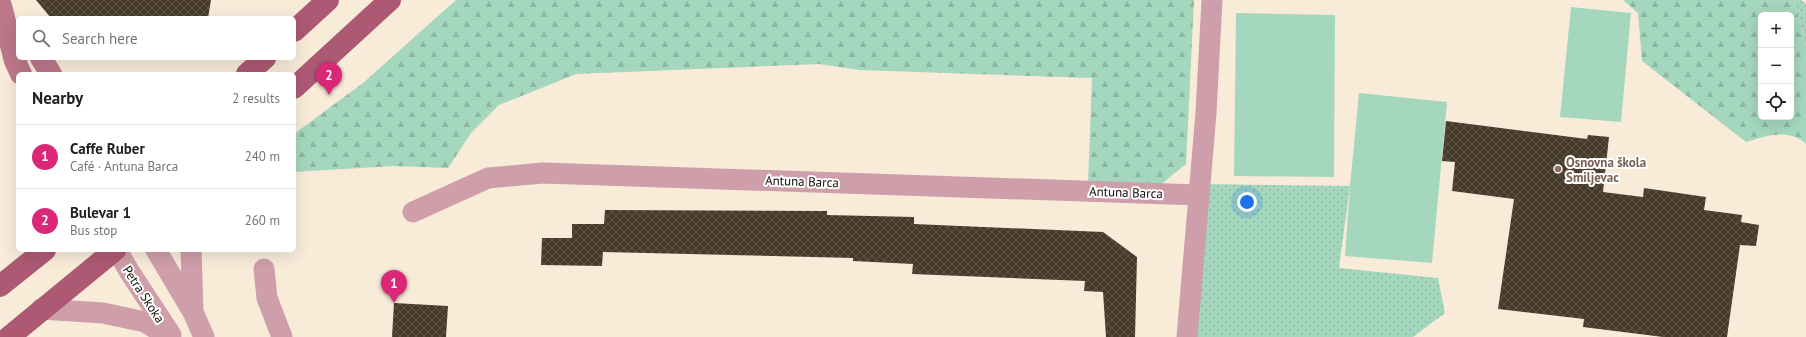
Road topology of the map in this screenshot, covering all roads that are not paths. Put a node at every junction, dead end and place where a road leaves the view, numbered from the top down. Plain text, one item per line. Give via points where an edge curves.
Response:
1 (328, 0) edge
2 (390, 0) edge
3 (1212, 0) edge
4 (0, 5) edge
5 (16, 25) edge
6 (296, 29) edge
7 (42, 60) edge
8 (263, 60) edge
9 (20, 72) edge
10 (50, 72) edge
11 (249, 72) edge
12 (296, 86) edge
13 (1199, 195) junction
14 (413, 212) dead end
15 (23, 252) edge
16 (43, 252) edge
17 (113, 252) edge
18 (117, 252) edge
19 (157, 252) edge
20 (191, 252) edge
21 (264, 269) dead end
22 (8, 280) edge
23 (41, 309) junction
24 (193, 312) junction
25 (9, 337) edge
26 (169, 337) edge
27 (173, 337) edge
28 (204, 337) edge
29 (282, 337) edge
30 (1187, 337) edge

1 - 6 main road
2 - 12 main road
3 - 13 street via 1207,106
4 - 5 main road
4 - 9 main road
7 - 10 main road
8 - 11 main road
13 - 14 street, Antuna Barca via 543,173 488,178
13 - 30 street
15 - 22 main road
16 - 22 main road
17 - 23 main road
18 - 27 street, Petra Skoka
19 - 24 street
20 - 24 street
21 - 29 street via 267,298
23 - 25 main road
23 - 26 street via 103,313 145,322
24 - 28 street

